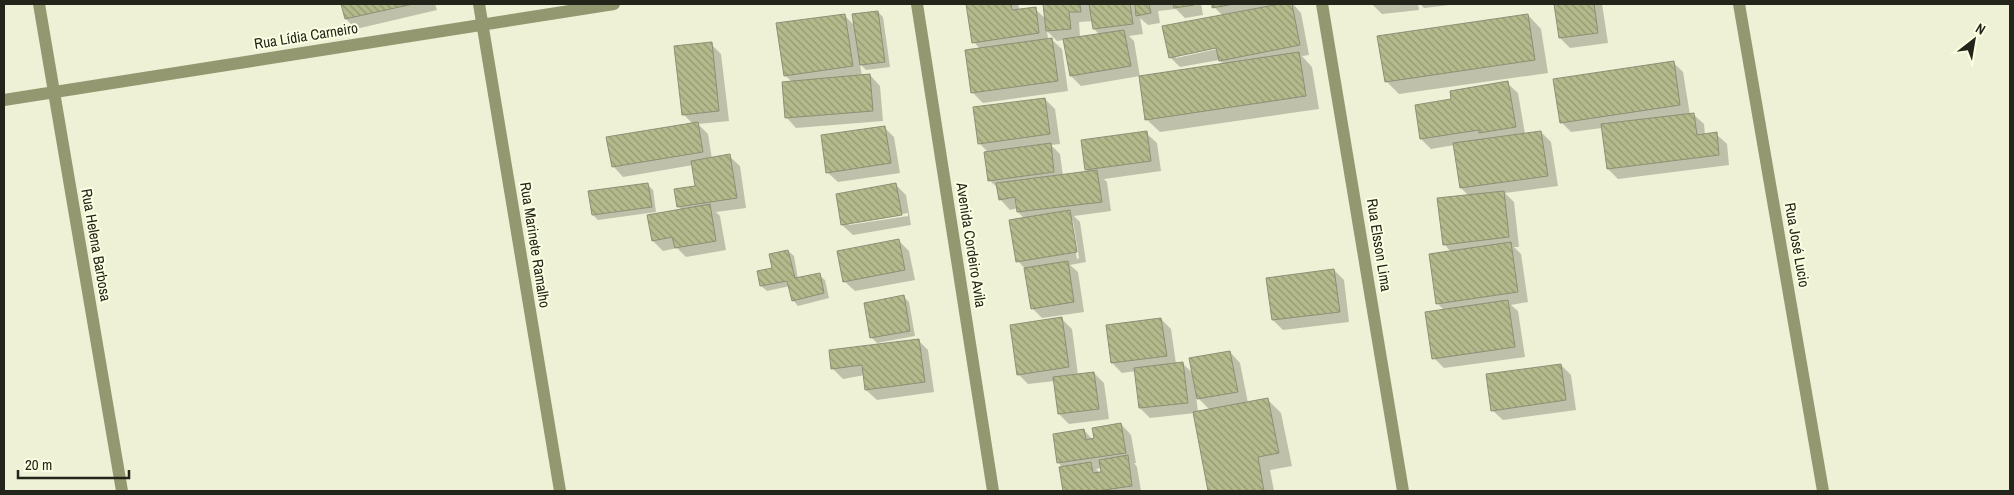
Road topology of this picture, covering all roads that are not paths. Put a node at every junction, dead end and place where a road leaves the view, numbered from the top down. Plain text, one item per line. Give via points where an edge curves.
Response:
1 (39, 4) edge
2 (479, 4) edge
3 (614, 4) edge
4 (917, 4) edge
5 (1322, 4) edge
6 (1739, 4) edge
7 (482, 25) junction
8 (53, 93) junction
9 (4, 100) edge
10 (122, 491) edge
11 (560, 491) edge
12 (993, 491) edge
13 (1403, 491) edge
14 (1823, 491) edge

1 - 8 street, Rua Helena Barbosa
2 - 7 street, Rua Marinete Ramalho
3 - 7 street, Rua Lídia Carneiro
4 - 12 street, Avenida Cordeiro Avila
5 - 13 street, Rua Elsson Lima
6 - 14 street, Rua José Lucio
7 - 8 street, Rua Lídia Carneiro
7 - 11 street, Rua Marinete Ramalho
8 - 9 street, Rua Lídia Carneiro
8 - 10 street, Rua Helena Barbosa

